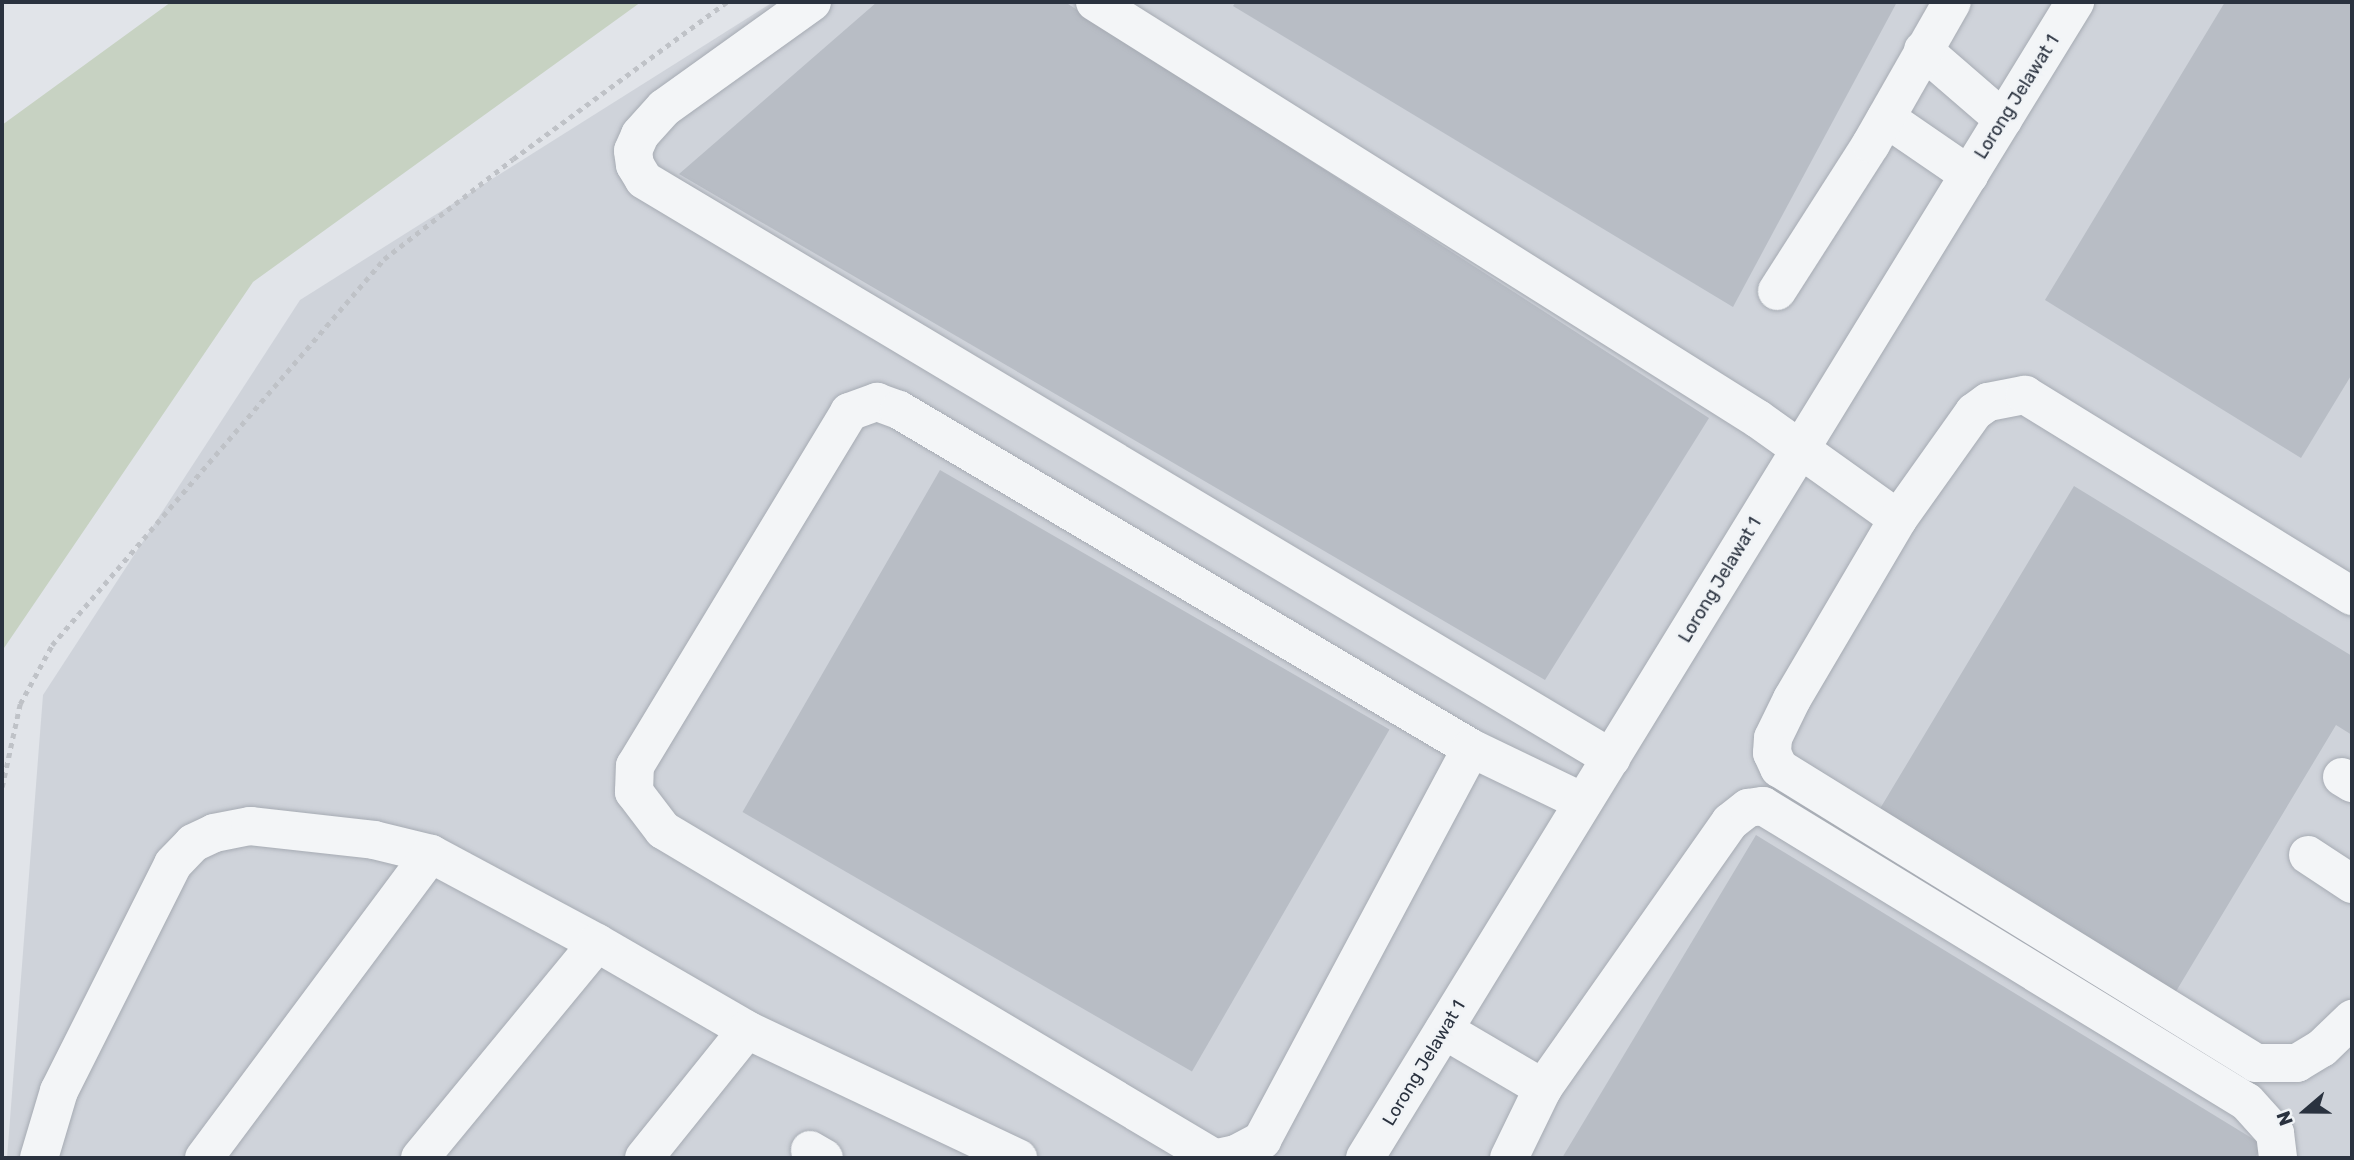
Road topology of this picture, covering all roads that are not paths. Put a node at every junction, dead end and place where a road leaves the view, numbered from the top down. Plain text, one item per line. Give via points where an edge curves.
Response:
1 (812, 2) edge
2 (1095, 2) edge
3 (1952, 2) edge
4 (2075, 2) edge
5 (1923, 50) junction
6 (1886, 118) junction
7 (2003, 119) junction
8 (1969, 175) junction
9 (1777, 291) dead end
10 (1800, 450) junction
11 (1898, 519) junction
12 (2352, 596) edge
13 (1471, 748) junction
14 (1611, 758) junction
15 (1583, 803) junction
16 (431, 854) junction
17 (2308, 855) dead end
18 (2352, 884) edge
19 (597, 943) junction
20 (2352, 1019) edge
21 (747, 1030) junction
22 (1444, 1030) junction
23 (1543, 1088) junction
24 (39, 1158) edge
25 (204, 1158) edge
26 (420, 1158) edge
27 (644, 1158) edge
28 (1018, 1158) edge
29 (1216, 1158) edge
30 (1366, 1158) edge
31 (1508, 1158) edge
32 (2278, 1158) edge

1 - 14 street via 664,108 640,135 633,151 644,180
2 - 10 street via 1546,283
3 - 5 street
4 - 7 street, Lorong Jelawat 1
5 - 6 street
5 - 7 street
6 - 8 street
6 - 9 street
7 - 8 street, Lorong Jelawat 1
8 - 10 street, Lorong Jelawat 1
10 - 11 street
10 - 14 street, Lorong Jelawat 1
11 - 12 street via 1974,412 1988,402 2025,395
11 - 20 street via 1773,738 1772,753 1779,768 2256,1063 2297,1062 2322,1048
13 - 15 street
13 - 29 street via 1262,1140 1236,1154
13 - 29 street via 899,410 877,402 849,412 635,766 634,792 663,830
14 - 15 street, Lorong Jelawat 1
15 - 22 street, Lorong Jelawat 1
16 - 19 street
16 - 24 street via 374,839 250,827 214,833 193,843 173,864 59,1091
16 - 25 street
17 - 18 street
19 - 21 street
19 - 26 street
21 - 27 street
21 - 28 street
22 - 23 street
22 - 30 street, Lorong Jelawat 1
23 - 31 street
23 - 32 street via 1730,822 1748,808 1763,806 2247,1102 2274,1133

